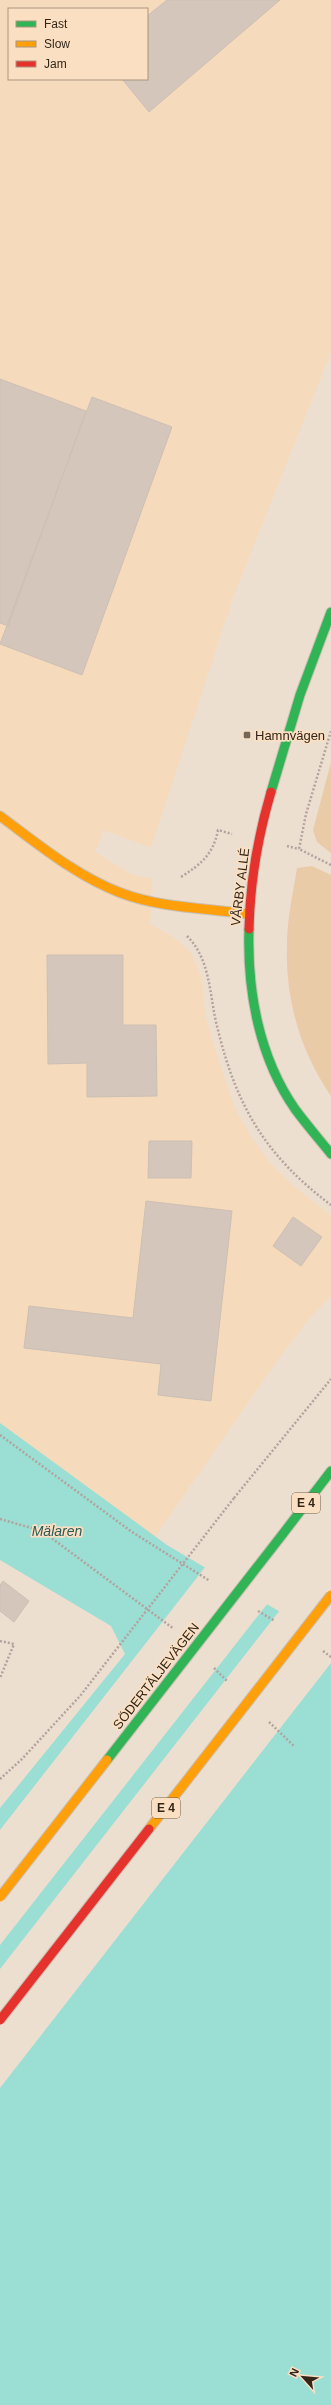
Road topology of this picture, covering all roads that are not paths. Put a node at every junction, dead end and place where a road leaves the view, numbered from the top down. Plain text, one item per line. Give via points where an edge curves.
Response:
1 (331, 612) edge
2 (0, 816) edge
3 (248, 914) junction
4 (331, 1154) edge
5 (331, 1471) edge
6 (331, 1595) edge
7 (0, 1897) edge
8 (0, 2020) edge

1 - 3 main road, VÅRBY ALLÉ via 270,793 251,878
2 - 3 main road via 78,872 122,893 165,903
3 - 4 main road, VÅRBY ALLÉ via 246,948 252,1003 265,1053 287,1099
5 - 7 main road, SÖDERTÄLJEVÄGEN / E 4, bridge
6 - 8 main road, E 4, bridge

